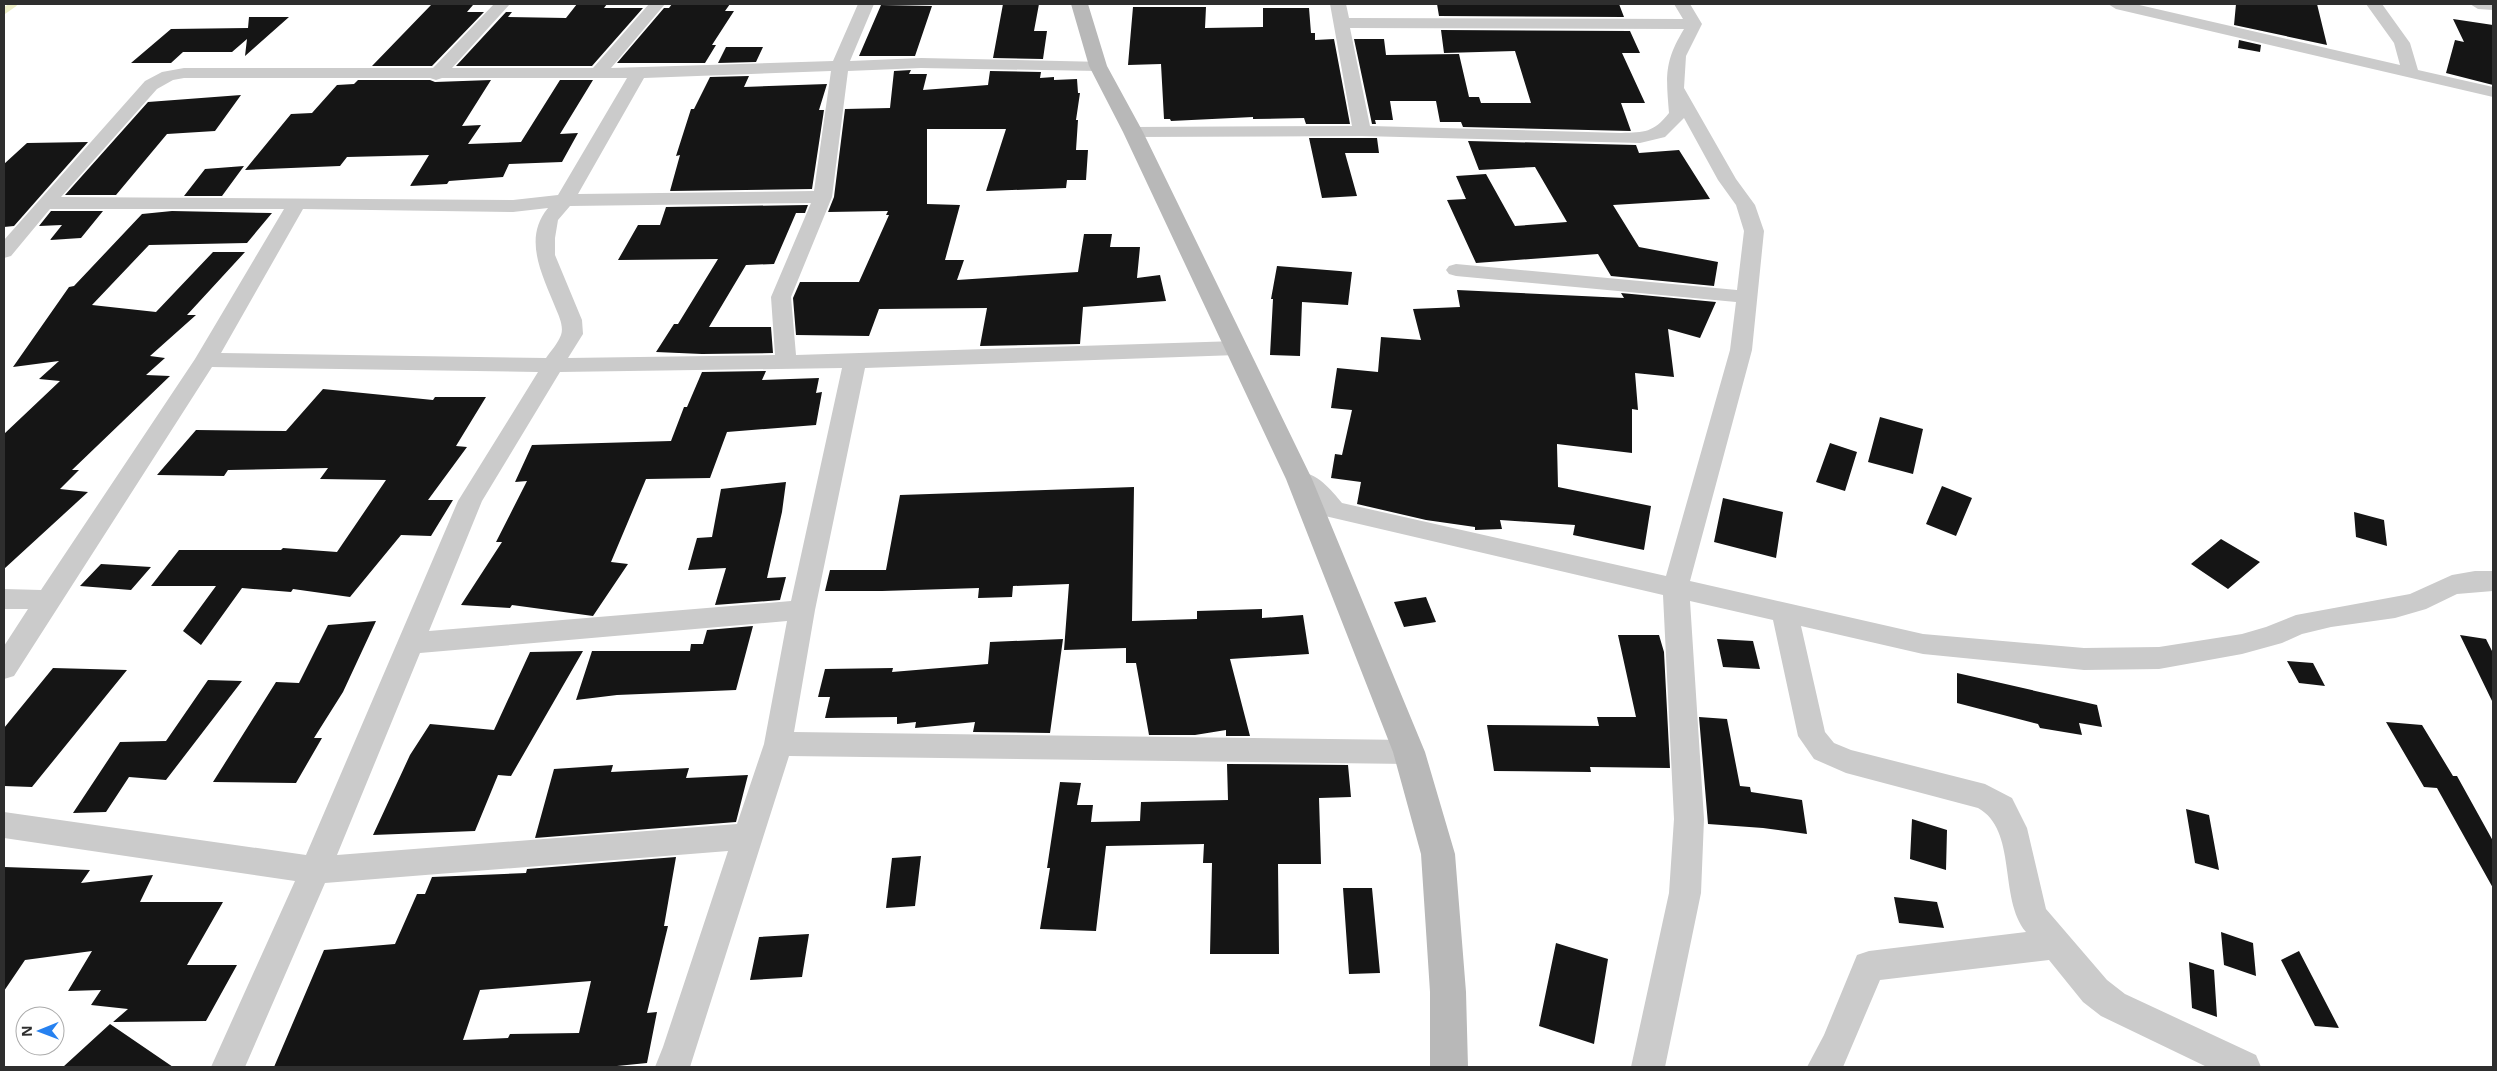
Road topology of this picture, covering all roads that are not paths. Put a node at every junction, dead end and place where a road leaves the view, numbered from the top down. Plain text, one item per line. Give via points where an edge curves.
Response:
1 (502, 4) edge
2 (657, 4) edge
3 (866, 4) edge
4 (1079, 4) edge
5 (1338, 4) edge
6 (1682, 4) edge
7 (2117, 4) edge
8 (2374, 4) edge
9 (2478, 4) edge
10 (2493, 6) edge
11 (1340, 23) junction
12 (1694, 24) junction
13 (840, 66) junction
14 (1098, 66) junction
15 (638, 73) junction
16 (2411, 73) junction
17 (436, 74) junction
18 (598, 74) junction
19 (1676, 89) junction
20 (2493, 92) edge
21 (1362, 130) junction
22 (1133, 132) junction
23 (823, 197) junction
24 (565, 200) junction
25 (44, 203) junction
26 (296, 204) junction
27 (4, 252) edge
28 (1456, 270) dead end
29 (1748, 297) junction
30 (1237, 348) junction
31 (206, 360) junction
32 (786, 361) junction
33 (855, 361) junction
34 (554, 365) junction
35 (1299, 479) junction
36 (2493, 581) edge
37 (1676, 587) junction
38 (4, 599) edge
39 (48, 600) junction
40 (802, 610) junction
41 (1784, 611) junction
42 (412, 643) junction
43 (4, 668) edge
44 (778, 744) junction
45 (1409, 752) junction
46 (4, 825) edge
47 (748, 836) junction
48 (315, 870) junction
49 (2056, 944) junction
50 (228, 1067) edge
51 (672, 1067) edge
52 (1449, 1067) edge
53 (1648, 1067) edge
54 (1824, 1067) edge
55 (2244, 1067) edge

1 - 17 street
2 - 18 street
3 - 13 street
4 - 14 main road
5 - 11 street
6 - 12 street
7 - 16 street
8 - 16 street via 2402,43
9 - 10 street
11 - 12 street
11 - 21 street
12 - 19 street via 1680,49
13 - 14 street via 944,63
13 - 15 street
13 - 23 street
14 - 22 main road
15 - 18 street
15 - 24 street
16 - 20 street
17 - 18 street
17 - 25 street via 184,72 168,76 150,85
19 - 21 street via 1678,114 1654,137
19 - 29 street via 1727,180 1746,205 1754,231
21 - 22 street
22 - 30 main road
23 - 24 street
23 - 32 street via 781,297
24 - 26 street via 513,206
24 - 34 street via 548,219 545,238 545,255 572,320 572,334
25 - 26 street
25 - 27 street
26 - 31 street
28 - 29 street
29 - 37 street via 1741,350
30 - 33 street
30 - 35 main road
31 - 34 street
31 - 39 street
32 - 33 street
32 - 34 street
33 - 40 street
34 - 42 street via 470,501
35 - 37 street via 1320,493 1334,510
35 - 45 main road
36 - 41 street via 2452,585 2417,602 2395,608 2331,617 2296,625 2273,636 2242,644 2160,658 2084,659 1923,644 1868,634
37 - 41 street
37 - 53 street via 1689,819 1685,893
38 - 39 street
39 - 43 street
40 - 42 street
40 - 44 street
41 - 49 street via 1812,736 1824,751 1846,761 1984,797 2002,807 2012,824 2026,903 2032,917
42 - 48 street
44 - 45 street
44 - 47 street
45 - 52 main road via 1438,854 1448,992
46 - 48 street
47 - 48 street
47 - 51 street
48 - 50 street
49 - 54 street via 1869,966 1836,1047
49 - 55 street via 2095,991 2113,1005

